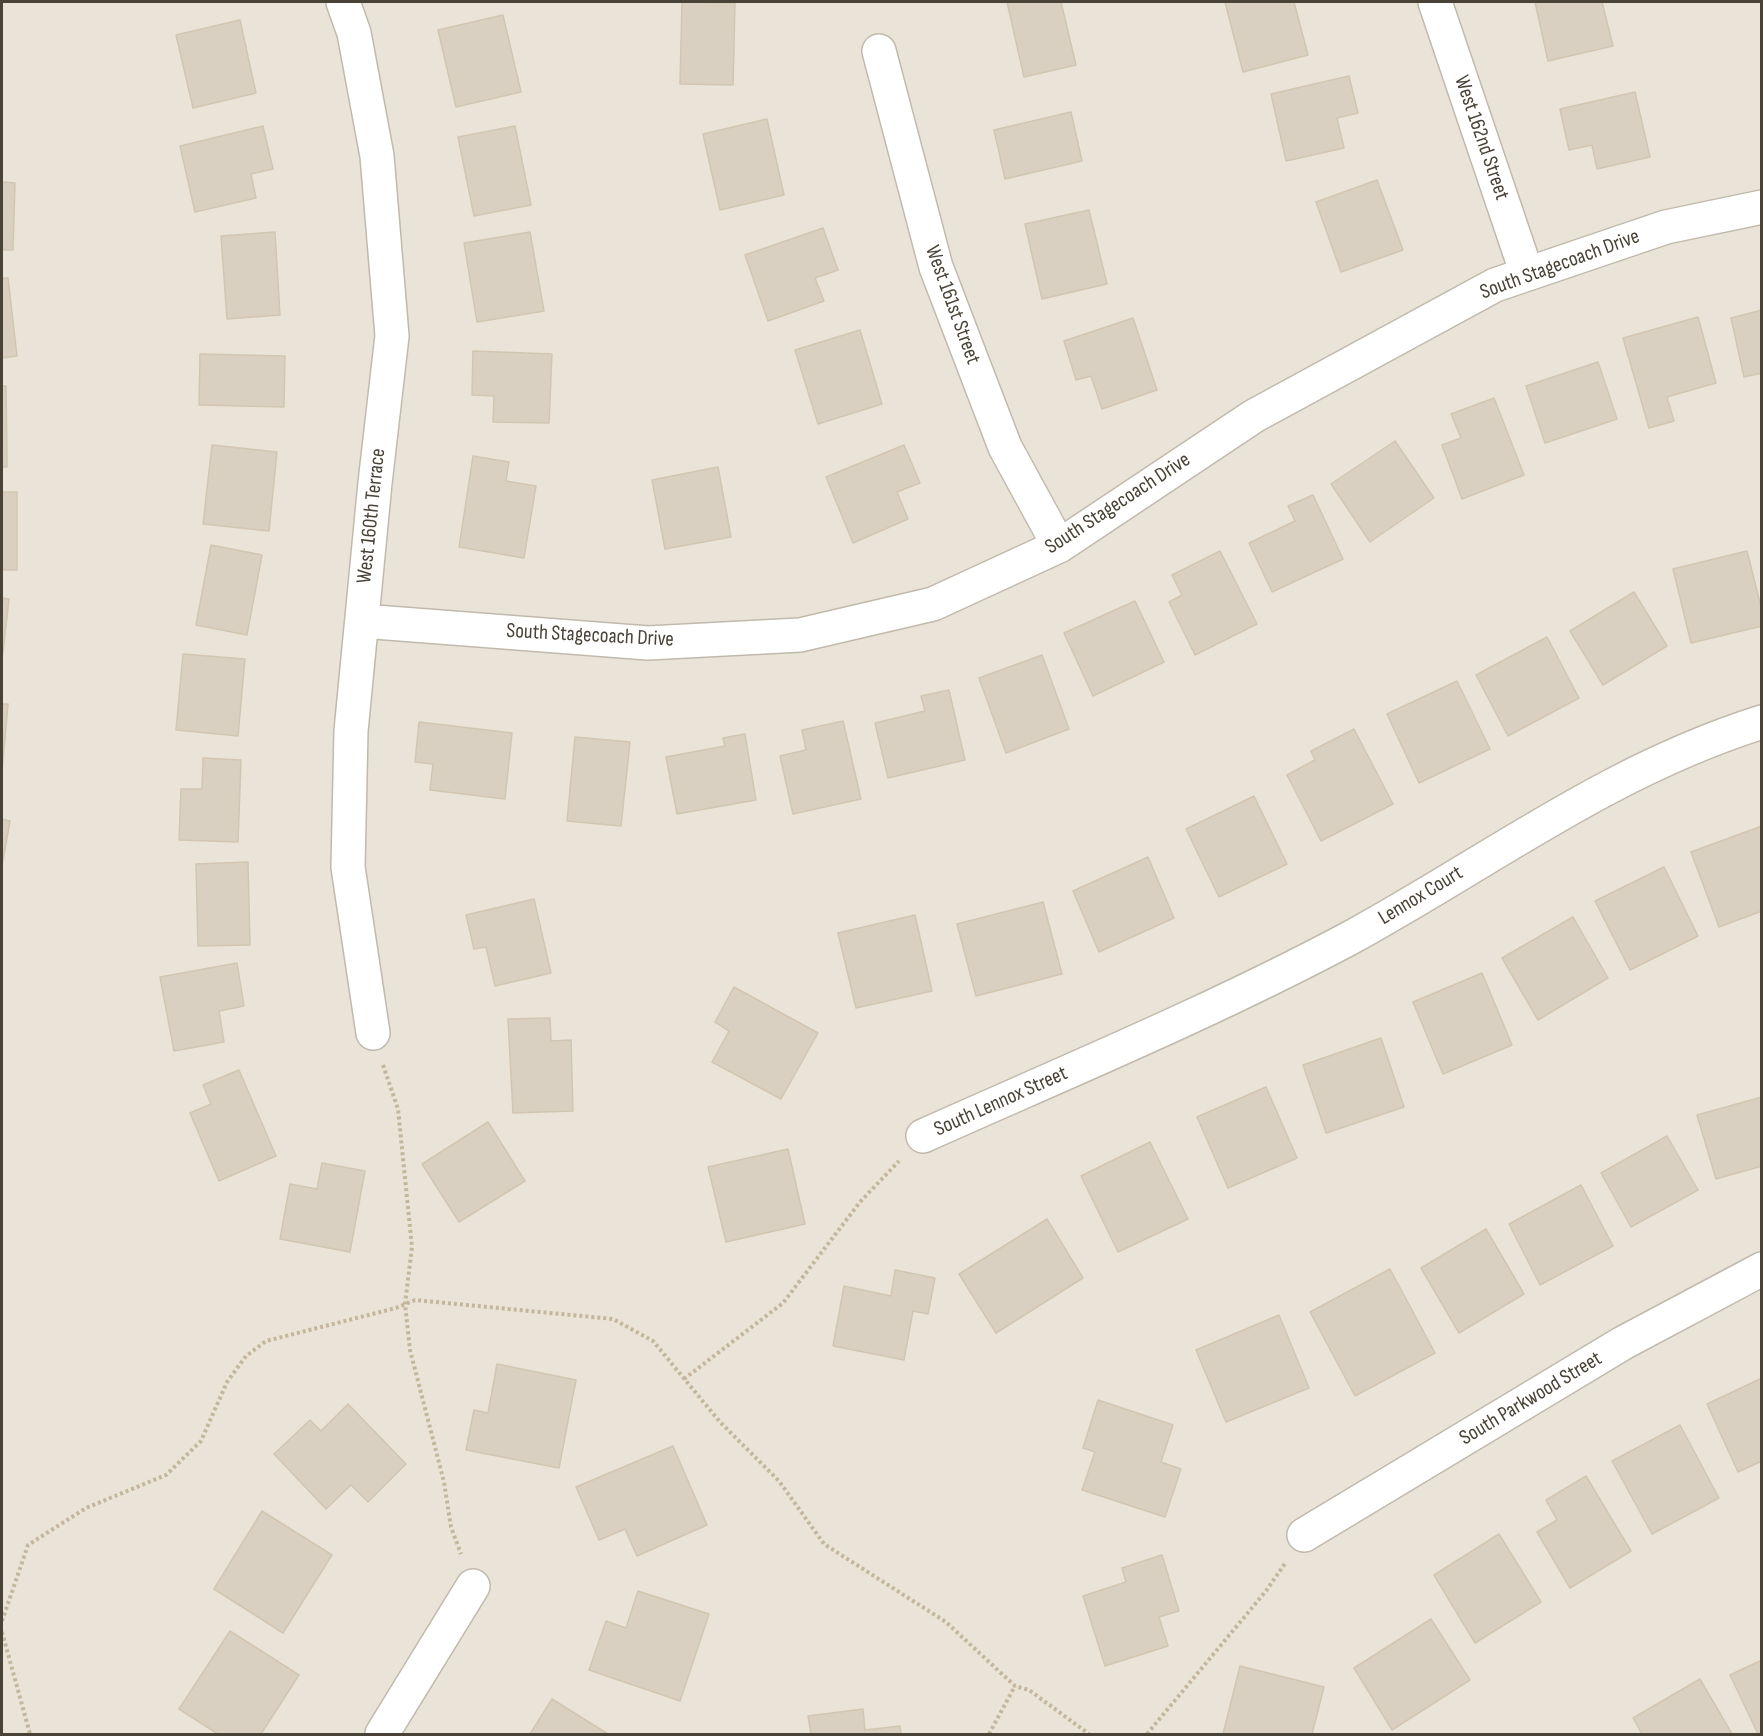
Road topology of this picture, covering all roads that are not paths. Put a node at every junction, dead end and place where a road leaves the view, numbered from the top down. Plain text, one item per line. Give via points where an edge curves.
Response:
1 (343, 2) edge
2 (1435, 2) edge
3 (879, 51) dead end
4 (1761, 207) edge
5 (1527, 274) junction
6 (1059, 546) junction
7 (362, 621) junction
8 (1761, 722) edge
9 (373, 1033) road end
10 (1078, 1067) joint
11 (923, 1136) road end
12 (1761, 1269) edge
13 (1304, 1535) road end
14 (473, 1586) road end
15 (382, 1734) edge

1 - 7 street, West 160th Terrace via 354,33 377,156 392,336
2 - 5 street, West 162nd Street
3 - 6 street, West 161st Street via 936,267 1005,447
4 - 5 street, South Stagecoach Drive via 1666,227
5 - 6 street, South Stagecoach Drive via 1494,285 1254,416
6 - 7 street, South Stagecoach Drive via 933,604 800,635 648,643
7 - 9 street, West 160th Terrace via 351,731 348,867
8 - 10 street, Lennox Court via 1715,737 1631,774 1352,936 1239,995
10 - 11 street, South Lennox Street
12 - 13 street, South Parkwood Street via 1623,1343
14 - 15 street

